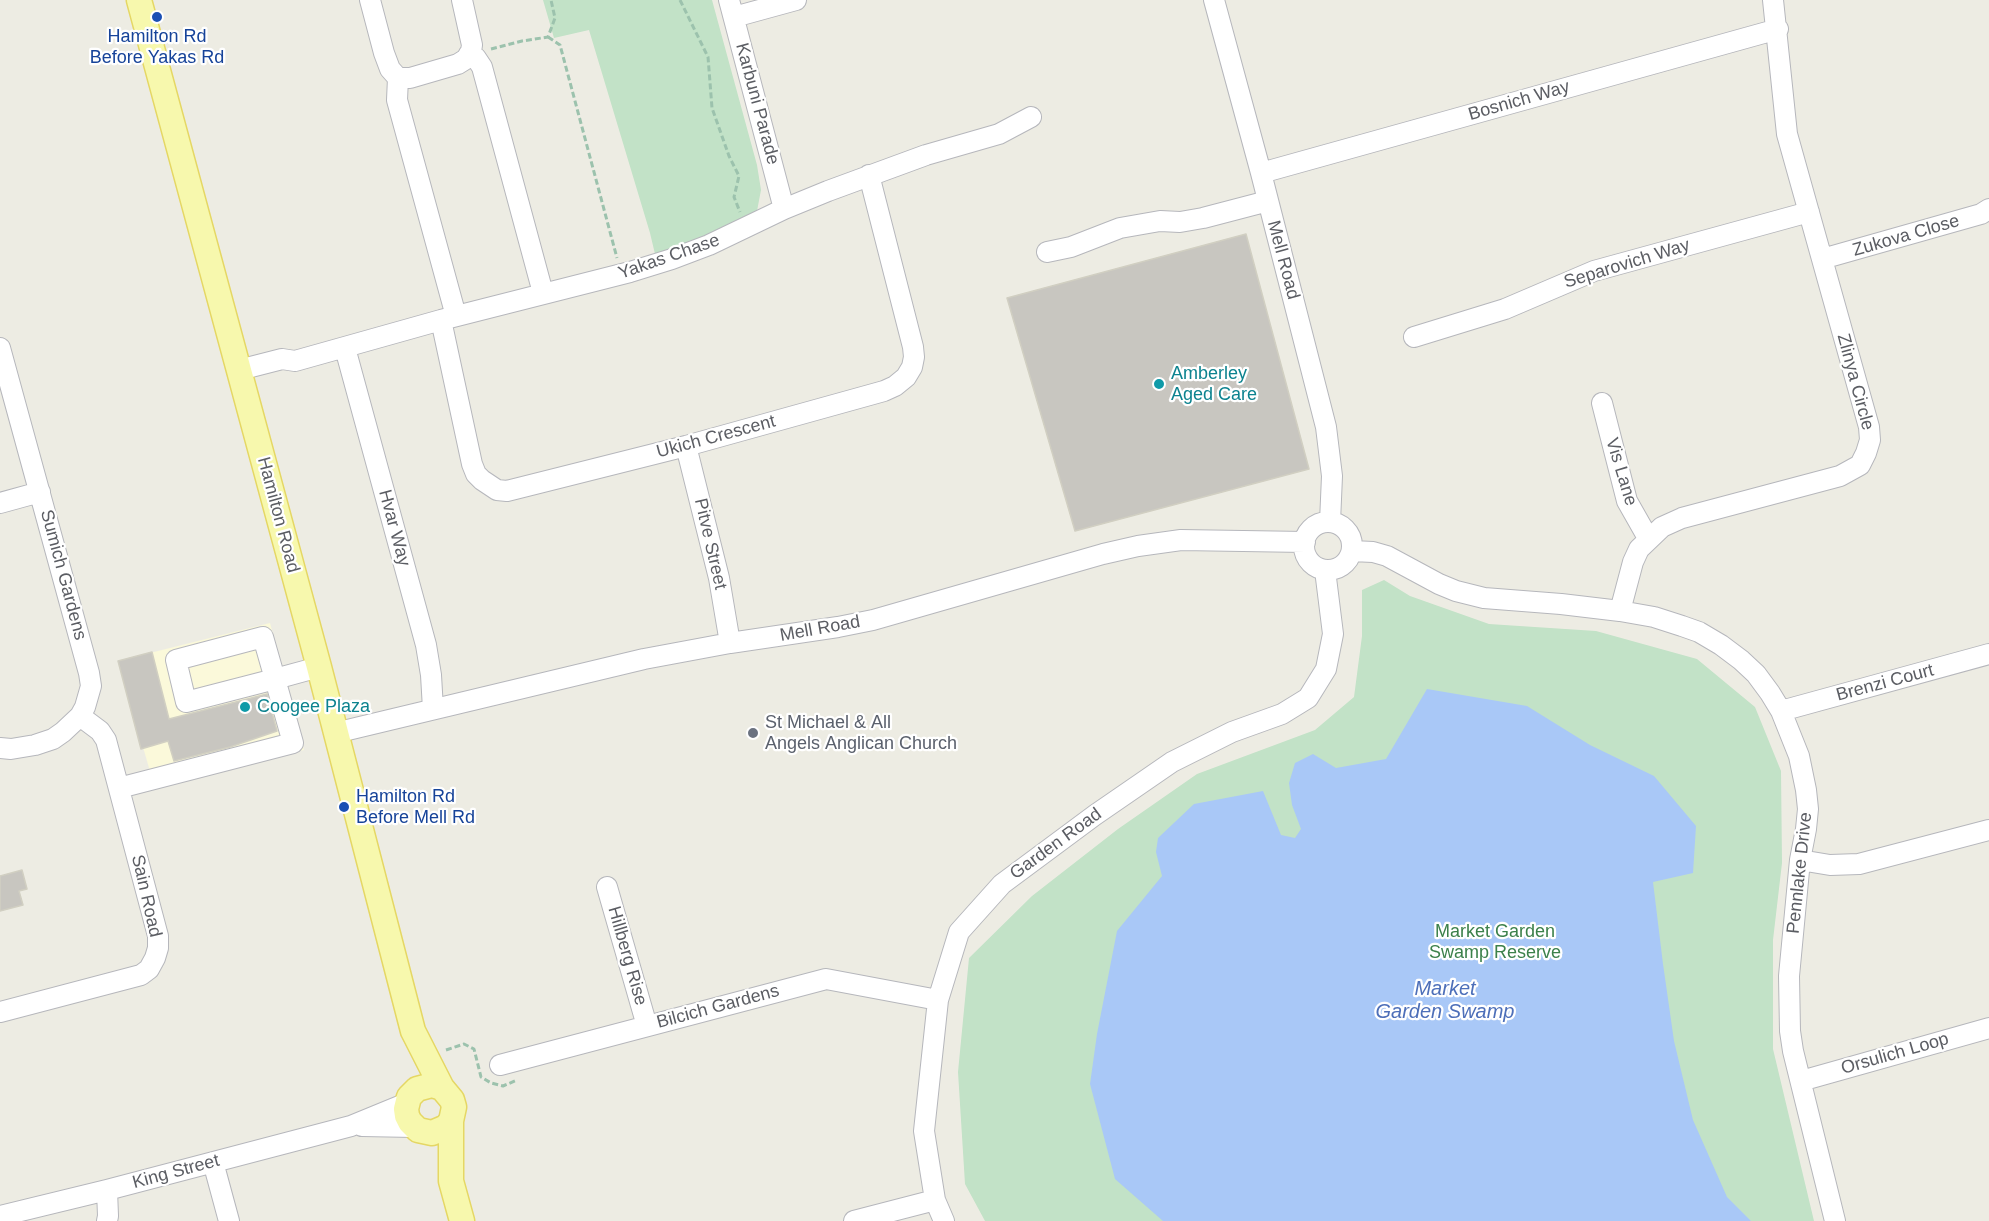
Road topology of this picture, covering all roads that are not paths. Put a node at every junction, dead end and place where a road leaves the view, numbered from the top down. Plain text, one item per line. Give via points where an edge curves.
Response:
1 (139, 0) edge
2 (370, 0) edge
3 (462, 0) edge
4 (796, 0) edge
5 (1214, 0) edge
6 (1773, 0) edge
7 (731, 8) edge
8 (1778, 29) junction
9 (470, 53) junction
10 (398, 78) junction
11 (1030, 117) dead end
12 (1261, 173) junction
13 (870, 175) junction
14 (1268, 201) junction
15 (784, 209) junction
16 (1989, 209) edge
17 (1809, 212) junction
18 (1047, 252) dead end
19 (1822, 259) junction
20 (543, 293) junction
21 (448, 318) junction
22 (1414, 337) dead end
23 (0, 348) edge
24 (345, 348) junction
25 (241, 377) junction
26 (1602, 403) dead end
27 (686, 446) junction
28 (40, 492) junction
29 (0, 503) edge
30 (1330, 522) junction
31 (1648, 538) junction
32 (1305, 542) junction
33 (1352, 551) junction
34 (1325, 570) junction
35 (1620, 611) junction
36 (730, 643) junction
37 (1989, 654) edge
38 (319, 667) junction
39 (275, 679) junction
40 (433, 709) junction
41 (1781, 711) junction
42 (80, 716) junction
43 (335, 733) junction
44 (0, 748) edge
45 (119, 789) junction
46 (1989, 830) edge
47 (1800, 860) junction
48 (607, 886) dead end
49 (938, 1000) junction
50 (0, 1012) edge
51 (647, 1026) junction
52 (1989, 1028) edge
53 (413, 1031) junction
54 (497, 1075) road end
55 (1801, 1081) junction
56 (442, 1088) junction
57 (410, 1098) junction
58 (451, 1121) junction
59 (351, 1126) junction
60 (416, 1128) junction
61 (213, 1162) junction
62 (451, 1181) junction
63 (107, 1190) junction
64 (935, 1200) junction
65 (0, 1216) edge
66 (106, 1221) edge
67 (229, 1221) edge
68 (462, 1221) edge
69 (854, 1221) edge
70 (944, 1221) edge
71 (1835, 1221) edge

1 - 25 main road, Hamilton Road
2 - 10 street via 386,61
3 - 9 street via 471,37
4 - 7 street
5 - 12 street, Mell Road
6 - 8 street, Zlinya Circle
7 - 15 street, Karbuni Parade
8 - 12 street, Bosnich Way
8 - 17 street, Zlinya Circle via 1788,134
9 - 10 street via 458,64
9 - 20 street via 482,67
10 - 21 street via 397,100
11 - 13 street, Yakas Chase via 999,134
12 - 14 street, Mell Road
13 - 15 street, Yakas Chase
13 - 27 street, Ukich Crescent via 913,347 912,367 906,377 884,391
14 - 18 street via 1203,218 1120,228
14 - 30 street, Mell Road via 1326,427 1332,476
15 - 20 street, Yakas Chase via 672,259
16 - 19 street, Zukova Close
17 - 19 street, Zlinya Circle
17 - 22 street, Separovich Way via 1594,271 1504,309
19 - 31 street, Zlinya Circle via 1869,427 1870,440 1860,465 1840,476 1682,518
20 - 21 street, Yakas Chase
21 - 24 street, Yakas Chase
21 - 27 street, Ukich Crescent via 472,464 476,474 497,490
23 - 28 street, Sumich Gardens
24 - 25 street, Yakas Chase via 295,361 286,372
24 - 40 street, Hvar Way via 426,645
25 - 38 main road, Hamilton Road
26 - 31 street, Vis Lane via 1628,501
27 - 36 street, Pitve Street via 719,578
28 - 29 street
28 - 42 street, Sumich Gardens via 89,674 89,696
30 - 32 street via 1311,530
30 - 33 street via 1350,535
31 - 35 street, Zlinya Circle via 1633,562
32 - 34 street via 1311,564
32 - 36 street, Mell Road via 1181,540 1138,546 873,620
33 - 34 street via 1339,568
33 - 35 street, Pennlake Drive via 1388,556 1439,584 1484,598
34 - 49 street, Garden Road via 1333,634 1326,669 1308,698 1282,714 1232,732 1172,762 1002,884 959,932
35 - 41 street, Pennlake Drive via 1682,626 1721,645 1756,674
36 - 40 street, Mell Road via 644,658
37 - 41 street, Brenzi Court
38 - 39 street
38 - 43 main road, Hamilton Road
39 - 39 street via 263,637 176,660 186,702
39 - 45 street via 293,743
40 - 43 street, Mell Road
41 - 47 street, Pennlake Drive via 1799,756 1806,790 1808,810
42 - 44 street, Sumich Gardens via 53,739
42 - 45 street, Sain Road via 106,740
43 - 53 main road, Hamilton Road
45 - 50 street, Sain Road via 158,936 155,958 141,975
46 - 47 street via 1859,864 1844,866
47 - 55 street, Pennlake Drive via 1789,1010
48 - 51 street, Hillberg Rise
49 - 51 street, Bilcich Gardens via 826,979
49 - 64 street, Garden Road via 924,1131
51 - 54 street, Bilcich Gardens
52 - 55 street, Orsulich Loop
53 - 56 main road, Hamilton Road
53 - 57 main road, Hamilton Road
55 - 71 street, Pennlake Drive
56 - 57 main road via 427,1085
56 - 58 main road via 454,1107
57 - 59 street, King Street
57 - 60 main road via 407,1116
58 - 60 main road via 432,1133
58 - 62 main road
59 - 60 street, King Street
59 - 61 street, King Street
60 - 62 main road
61 - 63 street, King Street
61 - 67 street
62 - 68 main road
63 - 65 street, King Street
63 - 66 street
64 - 69 street
64 - 70 street, Garden Road

